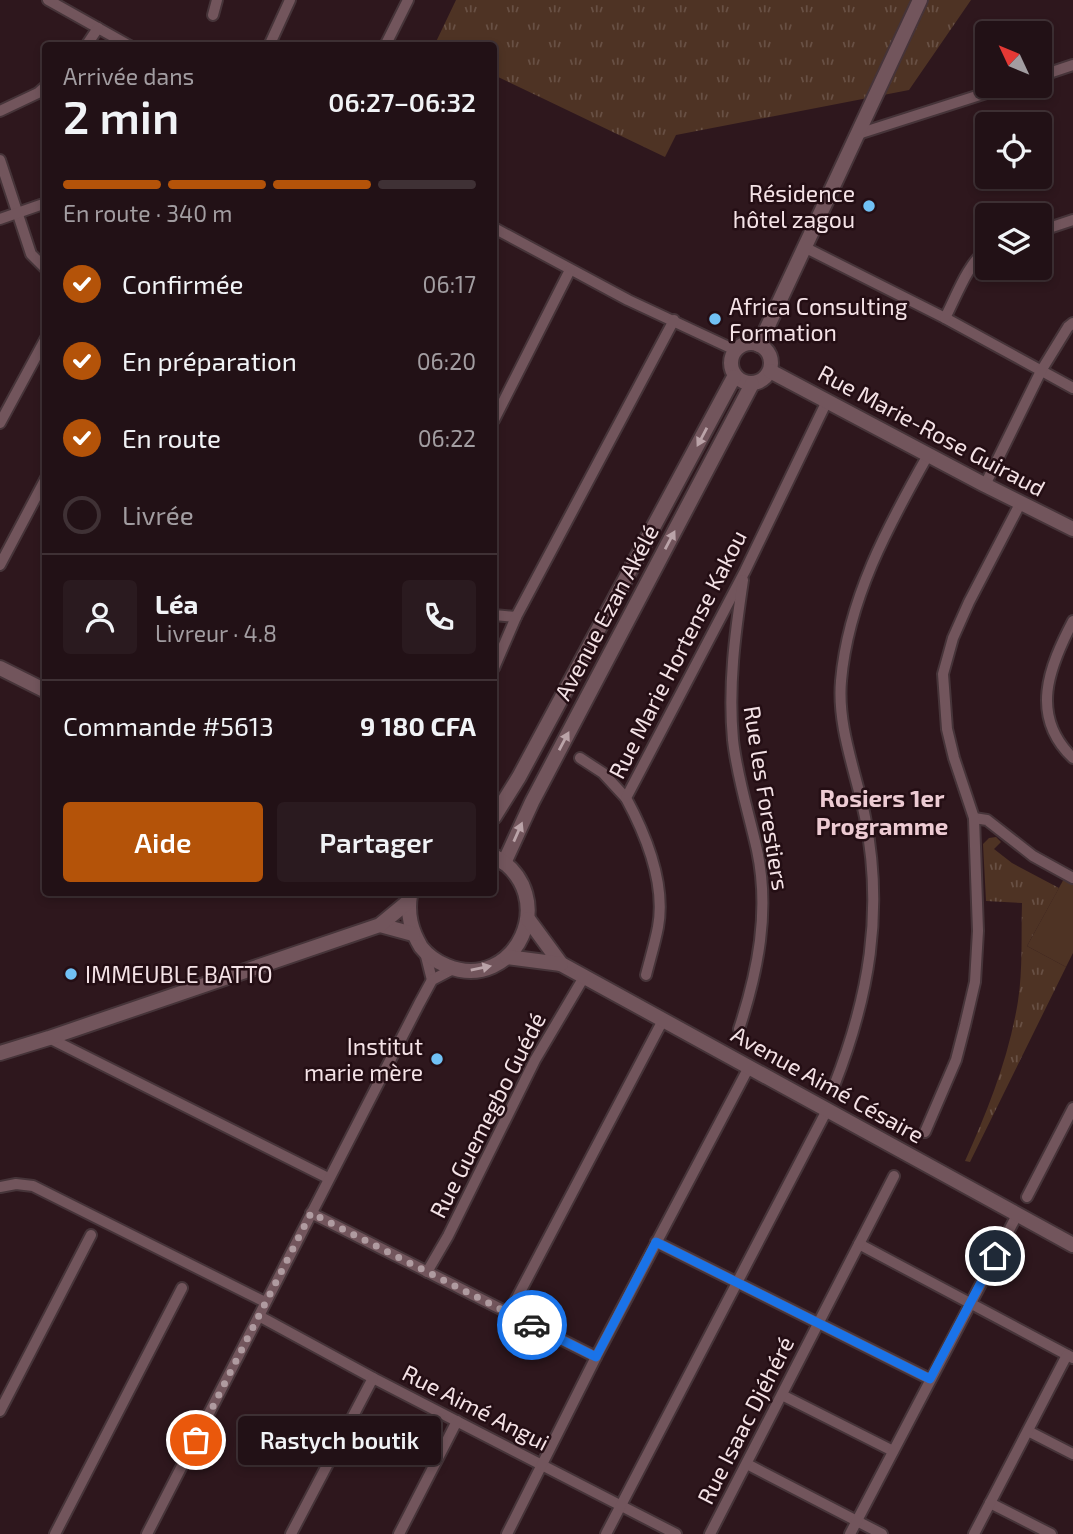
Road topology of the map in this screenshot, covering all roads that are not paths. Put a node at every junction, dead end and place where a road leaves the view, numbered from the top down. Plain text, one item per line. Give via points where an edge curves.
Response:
1 (48, 0) edge
2 (217, 0) edge
3 (290, 0) edge
4 (408, 0) edge
5 (920, 0) edge
6 (213, 15) dead end
7 (98, 28) junction
8 (89, 42) edge
9 (123, 42) edge
10 (271, 42) edge
11 (387, 42) edge
12 (1073, 65) edge
13 (1052, 72) edge
14 (42, 90) edge
15 (975, 97) edge
16 (0, 111) edge
17 (858, 134) junction
18 (0, 160) edge
19 (42, 205) edge
20 (17, 214) junction
21 (0, 219) edge
22 (1073, 220) edge
23 (1052, 227) edge
24 (497, 230) edge
25 (806, 248) junction
26 (975, 261) edge
27 (42, 265) edge
28 (570, 270) junction
29 (945, 318) junction
30 (674, 320) junction
31 (1073, 323) edge
32 (42, 345) edge
33 (759, 345) junction
34 (735, 350) junction
35 (770, 371) junction
36 (1041, 371) junction
37 (734, 377) junction
38 (752, 384) junction
39 (1073, 388) edge
40 (827, 401) junction
41 (497, 414) edge
42 (0, 423) edge
43 (928, 455) junction
44 (985, 485) junction
45 (42, 486) edge
46 (1021, 502) junction
47 (1073, 529) edge
48 (0, 565) edge
49 (745, 571) junction
50 (497, 615) edge
51 (516, 617) junction
52 (1073, 621) edge
53 (497, 661) edge
54 (0, 668) edge
55 (42, 689) edge
56 (580, 758) dead end
57 (1073, 758) edge
58 (626, 798) junction
59 (497, 812) edge
60 (974, 818) junction
61 (499, 859) edge
62 (1073, 877) edge
63 (410, 897) edge
64 (528, 919) junction
65 (380, 925) junction
66 (413, 934) junction
67 (425, 952) junction
68 (507, 957) junction
69 (561, 964) junction
70 (453, 969) junction
71 (646, 975) dead end
72 (584, 977) junction
73 (432, 980) junction
74 (663, 1020) junction
75 (739, 1029) dead end
76 (49, 1038) junction
77 (0, 1052) edge
78 (749, 1067) junction
79 (834, 1086) dead end
80 (1073, 1108) edge
81 (827, 1110) junction
82 (925, 1132) dead end
83 (894, 1175) dead end
84 (328, 1178) junction
85 (0, 1187) edge
86 (1027, 1197) dead end
87 (311, 1213) junction
88 (1017, 1215) junction
89 (91, 1235) dead end
90 (656, 1242) junction
91 (859, 1244) junction
92 (1073, 1245) edge
93 (427, 1272) junction
94 (737, 1283) junction
95 (182, 1288) dead end
96 (265, 1302) junction
97 (970, 1304) junction
98 (509, 1314) junction
99 (259, 1316) junction
100 (817, 1323) junction
101 (596, 1357) junction
102 (1070, 1357) edge
103 (373, 1378) junction
104 (930, 1379) junction
105 (782, 1395) junction
106 (0, 1412) edge
107 (457, 1421) junction
108 (1028, 1431) junction
109 (893, 1451) junction
110 (1073, 1454) edge
111 (747, 1464) junction
112 (542, 1465) junction
113 (990, 1503) junction
114 (620, 1506) junction
115 (856, 1520) junction
116 (55, 1534) edge
117 (148, 1534) edge
118 (291, 1534) edge
119 (399, 1534) edge
120 (507, 1534) edge
121 (606, 1534) edge
122 (676, 1534) edge
123 (710, 1534) edge
124 (850, 1534) edge
125 (882, 1534) edge
126 (974, 1534) edge
127 (1051, 1534) edge

1 - 7 street
2 - 6 street
3 - 10 street
4 - 11 street
5 - 17 street
7 - 8 street
7 - 9 street
12 - 13 street
14 - 16 street
15 - 17 street
17 - 25 street
18 - 20 street
19 - 20 street
20 - 21 street
20 - 27 street via 31,254
22 - 23 street
24 - 28 street
25 - 29 street
25 - 33 street
26 - 29 street
28 - 30 street
28 - 41 street
29 - 36 street
30 - 34 street
30 - 51 street
31 - 36 street
32 - 42 street
33 - 34 street via 749,343
33 - 35 street via 769,354
34 - 37 street via 730,365
35 - 38 street
35 - 40 street, Rue Marie-Rose Guiraud
36 - 39 street
36 - 44 street
37 - 38 street
37 -> 59 street, Avenue Ezan Akélé
61 -> 38 street, Avenue Ezan Akélé
40 - 43 street, Rue Marie-Rose Guiraud
40 - 49 street, Rue Marie Hortense Kakou
43 - 44 street, Rue Marie-Rose Guiraud
43 - 79 street via 869,570 845,650 841,684 844,723 872,857 875,904 860,1010
44 - 46 street, Rue Marie-Rose Guiraud
45 - 48 street
46 - 47 street, Rue Marie-Rose Guiraud
46 - 60 street via 969,602 943,674 947,729
49 - 58 street, Rue Marie Hortense Kakou
49 - 75 street, Rue les Forestiers via 732,652 730,701 762,891 754,984
50 - 51 street
51 - 53 street
52 - 57 street via 1047,682 1046,707 1054,733
54 - 55 street
56 - 58 street via 603,773
58 - 71 street, Rue Marie Hortense Kakou via 646,837 659,892 659,925
60 - 62 street via 987,820 1033,856
60 - 82 street via 975,982 956,1060
61 - 64 street via 516,875 527,895
63 - 65 street
63 - 66 street
64 - 68 street via 521,940
64 - 69 street, Avenue Aimé Césaire
65 - 66 street
65 - 76 street
66 - 67 street
67 - 70 street
67 - 73 street
68 - 69 street, Avenue Aimé Césaire
70 -> 68 street via 481,969
69 - 72 street, Avenue Aimé Césaire
70 - 73 street
72 - 74 street, Avenue Aimé Césaire
72 - 93 street, Rue Guemegbo Guédé via 535,1059
73 - 84 street
74 - 78 street, Avenue Aimé Césaire
74 - 98 street
76 - 77 street
76 - 84 street
78 - 81 street, Avenue Aimé Césaire
78 - 90 street
80 - 86 street
81 - 88 street, Avenue Aimé Césaire
81 - 94 street
83 - 91 street, Rue Isaac Djéhéré
84 - 87 street
85 - 96 street via 33,1186
87 - 93 street
87 - 96 street
88 - 92 street, Avenue Aimé Césaire
88 - 97 street
89 - 106 street
90 - 94 street
90 - 101 street
91 - 97 street
91 - 100 street, Rue Isaac Djéhéré
93 - 98 street
94 - 100 street
94 - 114 street
95 - 116 street
96 - 99 street
97 - 102 street
97 - 104 street
98 - 101 street
99 - 103 street, Rue Aimé Angui
99 - 117 street
100 - 104 street
100 - 105 street, Rue Isaac Djéhéré
101 - 112 street
102 - 108 street
103 - 107 street, Rue Aimé Angui
103 - 118 street
104 - 109 street
105 - 109 street
105 - 111 street, Rue Isaac Djéhéré
107 - 112 street, Rue Aimé Angui
107 - 119 street
108 - 110 street
108 - 113 street
109 - 115 street
111 - 115 street
111 - 123 street, Rue Isaac Djéhéré
112 - 114 street, Rue Aimé Angui
112 - 120 street
113 - 126 street
113 - 127 street
114 - 121 street
114 - 122 street, Rue Aimé Angui
115 - 124 street
115 - 125 street

